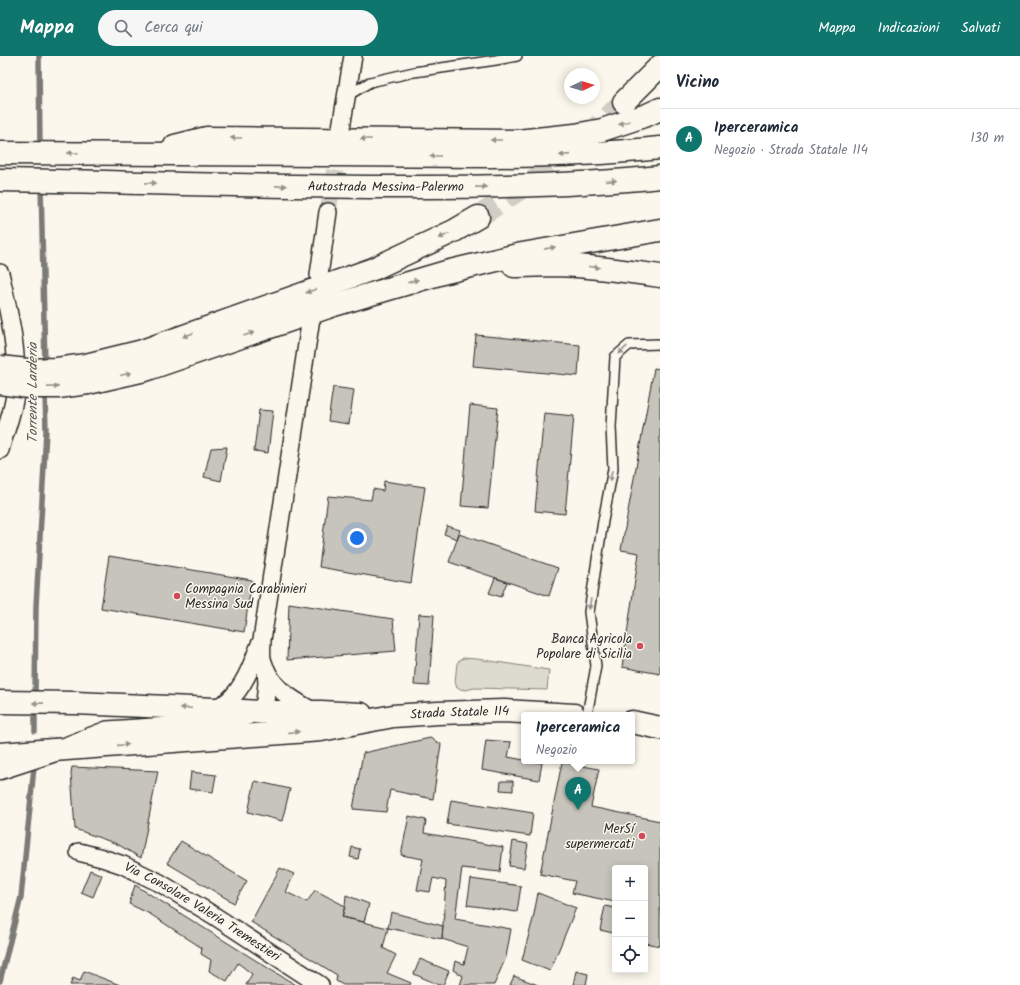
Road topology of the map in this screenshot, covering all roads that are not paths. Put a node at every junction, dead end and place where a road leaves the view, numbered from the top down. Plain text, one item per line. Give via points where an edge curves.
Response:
1 (353, 56) edge
2 (517, 56) edge
3 (660, 66) edge
4 (346, 96) junction
5 (624, 102) tunnel mouth
6 (660, 109) edge
7 (341, 128) tunnel mouth
8 (660, 148) edge
9 (0, 152) edge
10 (141, 154) junction
11 (660, 176) edge
12 (0, 180) edge
13 (328, 212) tunnel mouth
14 (478, 217) tunnel mouth
15 (660, 230) edge
16 (471, 266) junction
17 (0, 273) edge
18 (319, 274) dead end
19 (660, 276) edge
20 (311, 318) dead end
21 (660, 344) edge
22 (0, 367) edge
23 (87, 374) junction
24 (0, 383) edge
25 (0, 450) edge
26 (260, 666) junction
27 (0, 702) edge
28 (215, 709) junction
29 (258, 712) junction
30 (314, 712) junction
31 (522, 712) edge
32 (588, 712) edge
33 (393, 716) junction
34 (635, 723) edge
35 (660, 728) edge
36 (266, 734) junction
37 (55, 750) junction
38 (0, 754) edge
39 (0, 768) edge
40 (79, 852) dead end
41 (320, 985) edge

1 - 4 street
2 - 4 lane via 414,72 370,82
3 - 5 main road
4 - 7 street
6 -> 10 main road via 602,130 517,141 207,138
8 -> 10 main road via 539,156
10 -> 9 main road
12 -> 11 main road, Autostrada Messina-Palermo via 381,188 564,184
13 - 18 street
14 -> 23 main road via 373,269 139,352
16 -> 15 main road via 536,251
16 -> 19 main road via 557,265
23 -> 16 main road via 145,370 334,305
17 - 25 street via 14,338 16,372 12,413
20 - 26 street
21 -> 32 lane via 628,345 615,358 611,427 613,468 589,612 596,666
22 - 23 main road, bridge via 27,370 56,369
24 -> 23 main road, bridge via 58,387
26 - 28 street via 237,692
26 - 29 street via 253,682
26 - 30 street via 289,698
28 -> 27 main road
28 - 29 main road
29 - 30 main road
29 - 36 street
29 - 37 street via 236,720 216,723 107,730
30 - 33 main road
31 - 33 main road, Strada Statale 114 via 438,712
36 -> 33 main road via 321,730
34 - 35 main road
37 -> 36 main road
37 - 38 main road
37 - 39 main road
40 - 41 street, Via Consolare Valeria Tremestieri via 124,865 160,883

